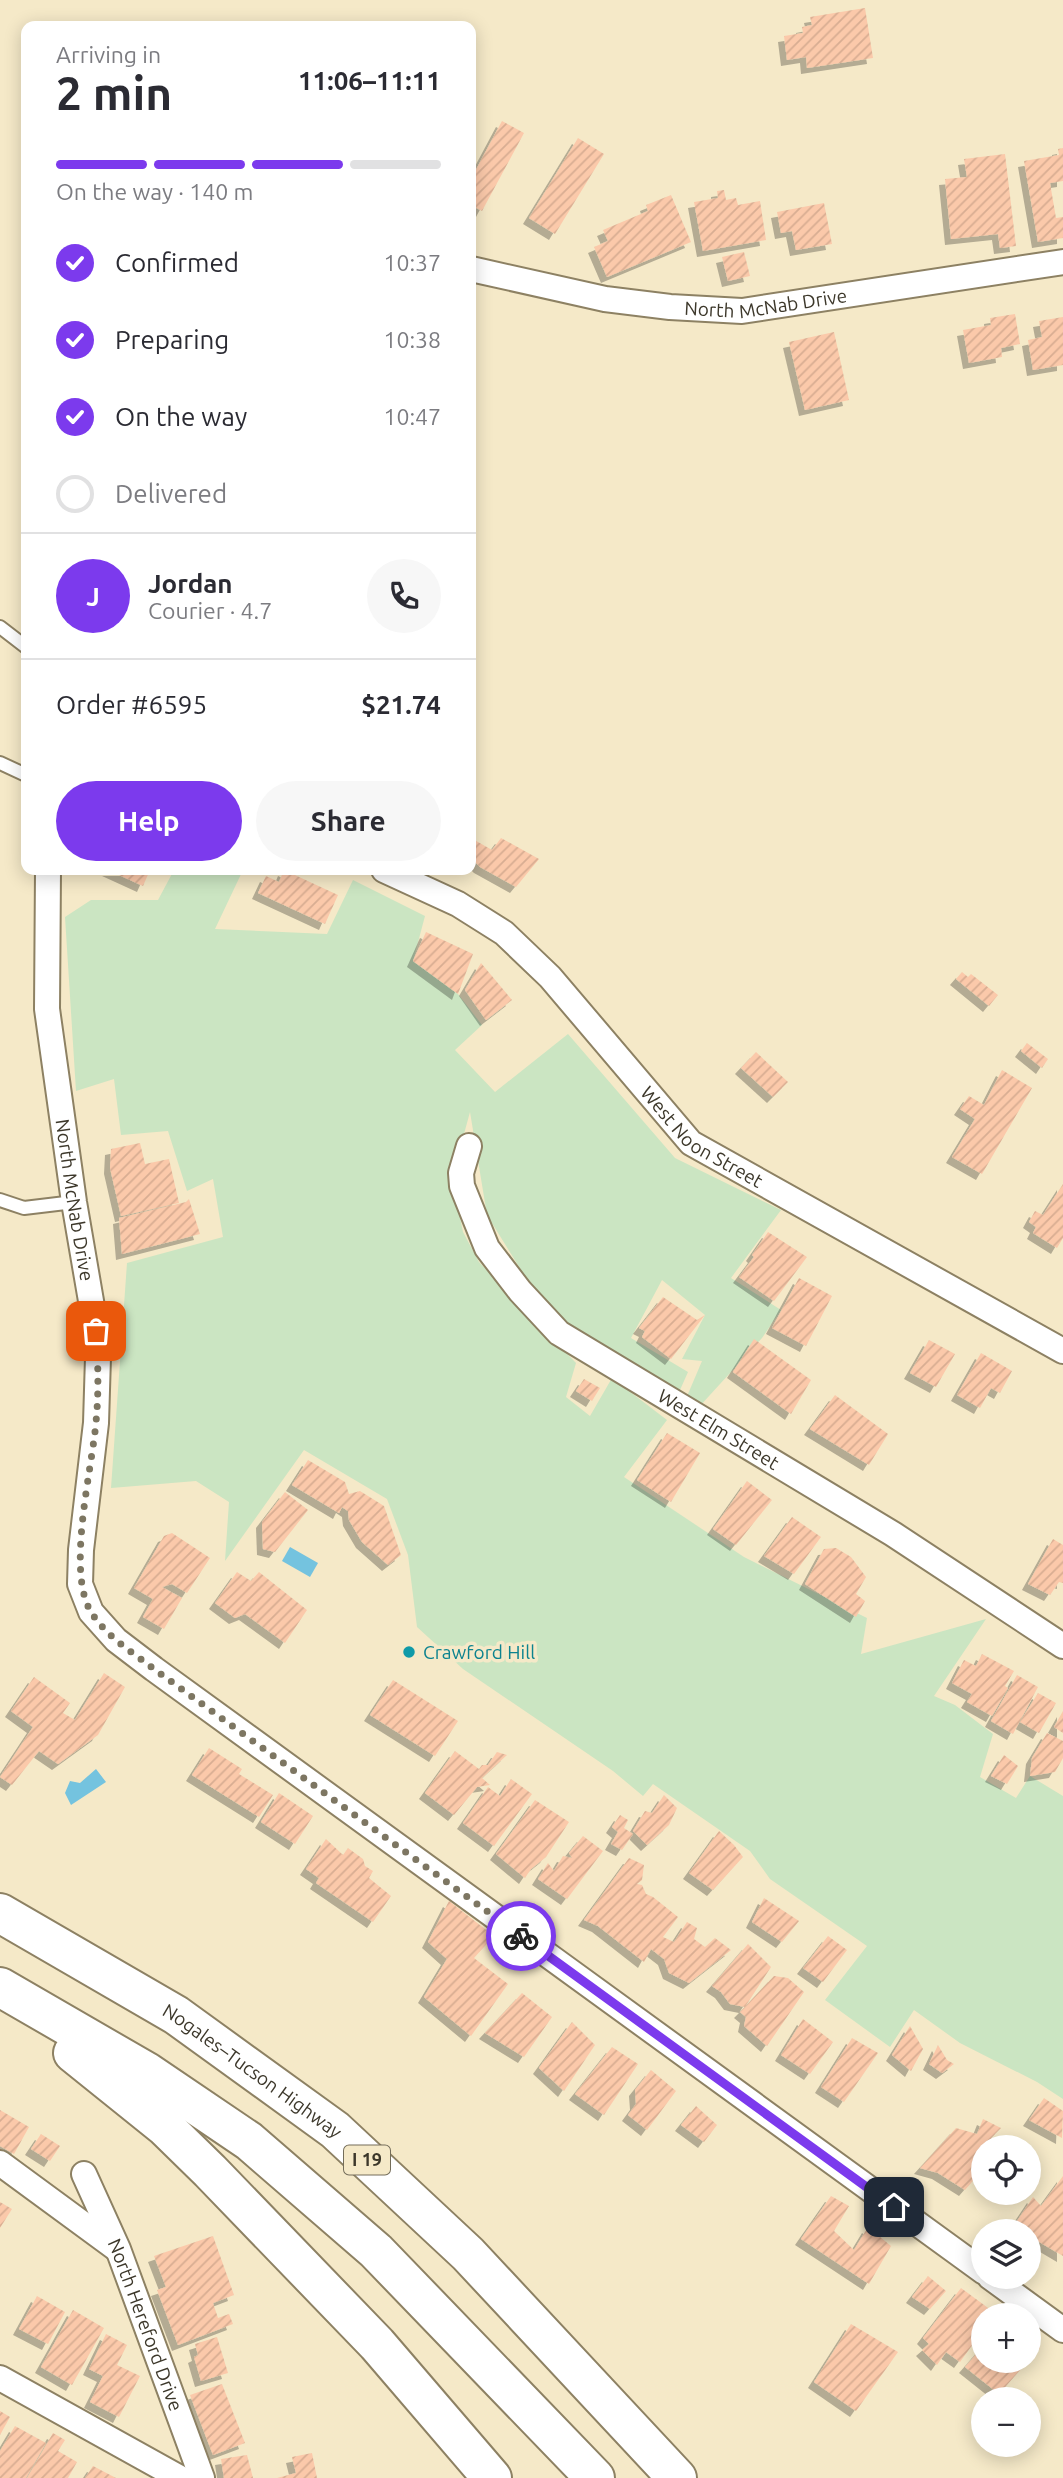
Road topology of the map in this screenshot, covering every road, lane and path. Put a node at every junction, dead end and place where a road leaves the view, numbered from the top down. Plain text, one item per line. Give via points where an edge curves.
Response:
1 (1063, 262) edge
2 (476, 270) edge
3 (0, 627) edge
4 (21, 643) edge
5 (0, 763) edge
6 (21, 773) edge
7 (48, 875) edge
8 (395, 875) edge
9 (469, 1146) dead end
10 (0, 1200) edge
11 (74, 1202) junction
12 (1063, 1351) edge
13 (1063, 1646) edge
14 (0, 1913) edge
15 (0, 1987) edge
16 (0, 2002) edge
17 (0, 2163) edge
18 (84, 2174) dead end
19 (118, 2249) junction
20 (971, 2263) edge
21 (1007, 2289) edge
22 (1063, 2330) edge
23 (0, 2378) edge
24 (180, 2478) edge
25 (202, 2478) edge
26 (492, 2478) edge
27 (595, 2478) edge
28 (677, 2478) edge

1 - 2 street, North McNab Drive via 742,311 605,299
3 - 4 lane
5 - 6 lane
7 - 11 street, North McNab Drive via 47,1010
8 - 12 street, West Noon Street via 458,904 504,933 550,977 691,1143
9 - 13 street, West Elm Street via 462,1186 487,1248 559,1333 893,1534
10 - 11 lane via 23,1208
11 - 20 street, North McNab Drive via 98,1357 80,1584 91,1612 116,1640 154,1669
14 - 28 highway, Nogales–Tucson Highway / I 19 via 176,2015 335,2130 468,2254
15 - 27 highway via 147,2072 248,2141 376,2251
16 - 26 highway via 91,2066 165,2127 377,2344
17 - 19 street
18 - 19 street, North Hereford Drive
19 - 25 street, North Hereford Drive
21 - 22 street
23 - 24 street

